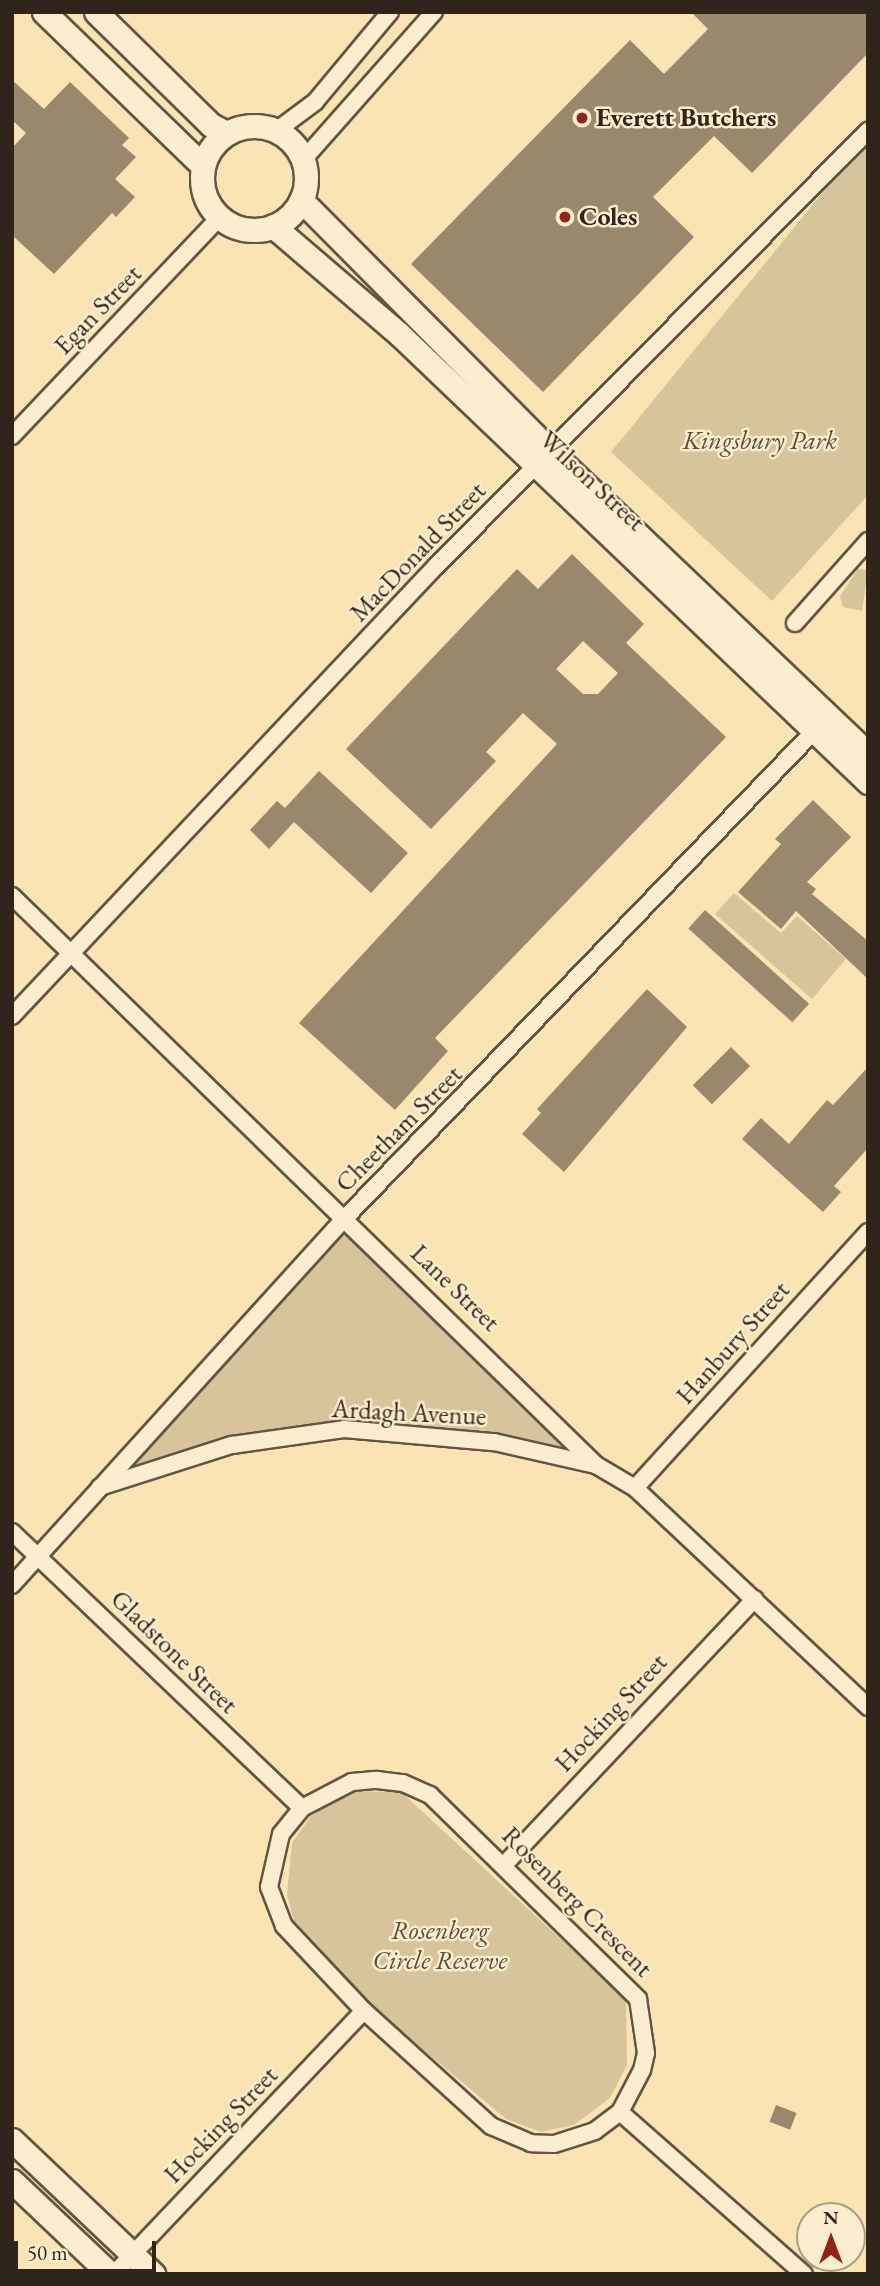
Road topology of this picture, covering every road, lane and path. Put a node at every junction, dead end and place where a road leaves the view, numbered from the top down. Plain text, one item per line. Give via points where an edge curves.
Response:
1 (44, 12) edge
2 (96, 12) edge
3 (390, 12) edge
4 (434, 12) edge
5 (276, 131) junction
6 (868, 131) edge
7 (227, 134) junction
8 (303, 160) junction
9 (203, 166) junction
10 (301, 200) junction
11 (220, 217) junction
12 (273, 226) junction
13 (12, 436) edge
14 (543, 460) junction
15 (868, 541) edge
16 (795, 623) dead end
17 (822, 723) junction
18 (868, 754) edge
19 (868, 782) edge
20 (12, 896) edge
21 (70, 954) junction
22 (12, 1016) edge
23 (346, 1217) junction
24 (868, 1232) edge
25 (596, 1465) junction
26 (98, 1488) junction
27 (635, 1488) junction
28 (12, 1532) edge
29 (40, 1557) junction
30 (12, 1584) edge
31 (755, 1599) junction
32 (868, 1707) edge
33 (302, 1808) junction
34 (505, 1864) junction
35 (364, 2011) junction
36 (620, 2112) junction
37 (13, 2142) edge
38 (12, 2181) edge
39 (133, 2254) junction
40 (112, 2274) edge
41 (153, 2274) edge
42 (804, 2274) edge

1 - 9 street
2 - 7 street
3 - 5 street via 314,102
4 - 8 street
5 - 7 street via 243,127
5 - 8 street
6 - 14 street, MacDonald Street
7 - 9 street
8 - 10 street
9 - 11 street via 205,194
10 - 12 street
10 - 14 street, Wilson Street
11 - 12 street via 245,229
11 - 13 street, Egan Street
12 - 14 street, Wilson Street
14 - 17 street, Wilson Street
14 - 21 street, MacDonald Street
15 - 16 street
17 - 18 street, Wilson Street
17 - 19 street, Wilson Street
17 - 23 street, Cheetham Street
20 - 21 street, Lane Street
21 - 22 street, MacDonald Street
21 - 23 street, Lane Street
23 - 25 street, Lane Street
23 - 26 street, Cheetham Street
24 - 27 street, Hanbury Street
25 - 26 street, Ardagh Avenue via 494,1442 344,1429 232,1445
25 - 27 street, Lane Street
26 - 29 street, Cheetham Street
27 - 31 street, Lane Street
28 - 29 street, Gladstone Street
29 - 30 street, Cheetham Street
29 - 33 street, Gladstone Street
31 - 32 street, Lane Street
31 - 34 street, Hocking Street
33 - 34 street, Rosenberg Crescent via 352,1782 403,1783 430,1795
33 - 35 street, Rosenberg Crescent via 281,1834 273,1857 273,1906 284,1926
34 - 36 street, Rosenberg Crescent via 638,1999 646,2053
35 - 36 street, Rosenberg Crescent via 491,2126 510,2136 554,2144 594,2131
35 - 39 street, Hocking Street
36 - 42 street
37 - 39 street
38 - 40 street
39 - 40 street, Hocking Street
39 - 41 street

